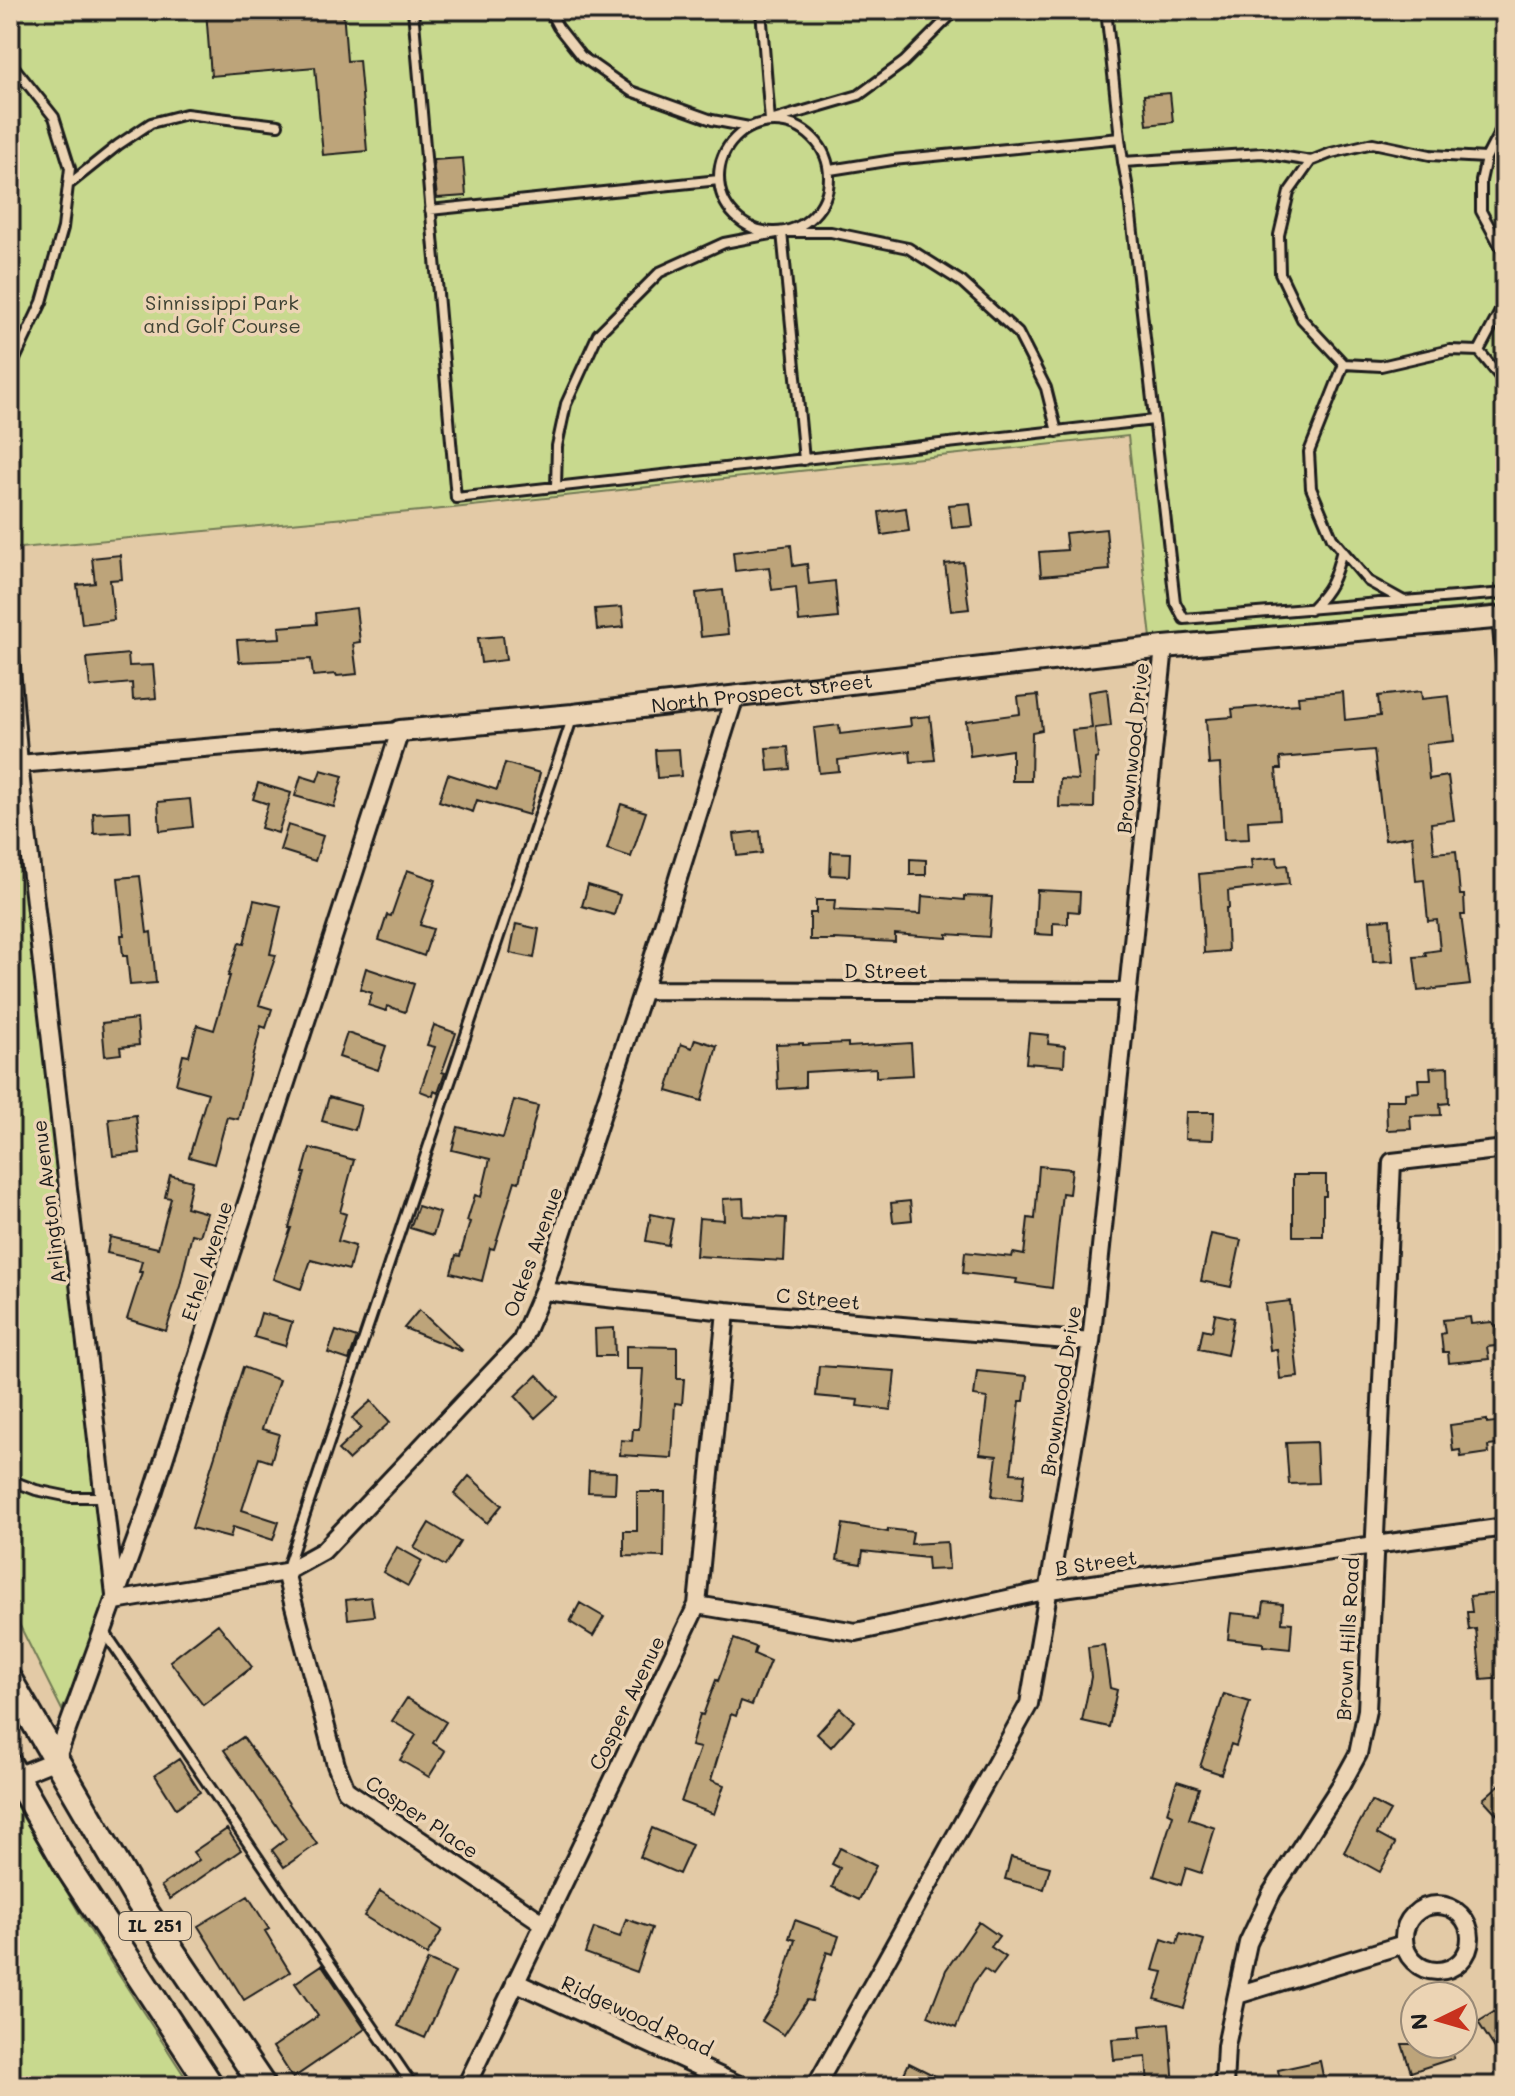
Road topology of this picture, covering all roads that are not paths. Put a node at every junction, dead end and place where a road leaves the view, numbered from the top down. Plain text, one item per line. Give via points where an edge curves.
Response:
1 (413, 10) edge
2 (549, 10) edge
3 (761, 10) edge
4 (956, 10) edge
5 (1106, 10) edge
6 (10, 62) edge
7 (770, 121) junction
8 (278, 125) dead end
9 (749, 127) junction
10 (1505, 131) edge
11 (1120, 138) junction
12 (1486, 158) junction
13 (1311, 161) junction
14 (1123, 162) junction
15 (830, 170) junction
16 (719, 180) junction
17 (68, 185) junction
18 (430, 210) junction
19 (782, 232) junction
20 (1505, 255) edge
21 (1505, 302) edge
22 (1479, 351) junction
23 (1344, 364) junction
24 (10, 370) edge
25 (1505, 383) edge
26 (1154, 420) junction
27 (1057, 432) junction
28 (804, 460) junction
29 (556, 487) junction
30 (1342, 550) junction
31 (1505, 593) edge
32 (1404, 601) junction
33 (1310, 610) junction
34 (1503, 617) edge
35 (1164, 647) junction
36 (10, 655) edge
37 (1505, 661) edge
38 (735, 696) junction
39 (573, 715) junction
40 (400, 731) junction
41 (19, 764) junction
42 (643, 990) junction
43 (1128, 992) junction
44 (1505, 1149) edge
45 (543, 1291) junction
46 (726, 1311) junction
47 (1091, 1342) junction
48 (10, 1480) edge
49 (103, 1497) junction
50 (1505, 1527) edge
51 (1373, 1544) junction
52 (285, 1572) junction
53 (1049, 1590) junction
54 (115, 1601) junction
55 (697, 1605) junction
56 (104, 1631) junction
57 (10, 1681) edge
58 (56, 1760) junction
59 (13, 1771) edge
60 (543, 1923) junction
61 (1404, 1944) junction
62 (515, 1982) junction
63 (1237, 1995) junction
64 (211, 2086) edge
65 (263, 2086) edge
66 (413, 2086) edge
67 (466, 2086) edge
68 (741, 2086) edge
69 (816, 2086) edge
70 (1224, 2086) edge

1 - 18 lane
2 - 9 lane via 581,56 631,91 712,120
3 - 7 lane
4 - 7 lane via 904,62 859,95
5 - 11 lane
6 - 17 lane via 54,117 70,168
7 - 9 lane
7 - 15 lane via 789,123 811,135
8 - 17 lane via 186,114 151,123
9 - 16 lane via 725,150
10 - 12 lane
11 - 14 lane
11 - 15 lane
12 - 13 lane via 1430,155 1373,143
12 - 20 lane via 1481,211
13 - 14 lane via 1262,153
13 - 23 lane via 1289,192 1279,235 1280,273 1302,319
14 - 26 lane
15 - 19 lane via 821,207 801,225
16 - 18 lane
16 - 19 lane via 737,218 753,228
17 - 24 lane via 63,228 42,302
18 - 29 lane via 456,498
19 - 27 lane via 831,232 908,248 962,282 1018,333 1046,388
19 - 28 lane
19 - 29 lane via 724,243 660,272 598,334 566,404
21 - 22 lane
22 - 23 lane via 1450,350 1381,366
22 - 25 lane
23 - 30 lane via 1309,452 1311,488
26 - 27 lane
26 - 33 lane via 1175,602 1184,619
27 - 28 lane
28 - 29 lane
30 - 32 lane via 1368,581
30 - 33 lane via 1328,592
31 - 32 lane
32 - 33 lane
34 - 35 street, North Prospect Street
34 - 37 street
35 - 38 street, North Prospect Street
35 - 43 street, Brownwood Drive
36 - 41 street, Arlington Avenue
38 - 39 street, North Prospect Street
38 - 42 street, Oakes Avenue
39 - 40 street, North Prospect Street
39 - 52 lane
40 - 41 street, North Prospect Street
40 - 54 street, Ethel Avenue
41 - 49 street, Arlington Avenue
42 - 43 street, D Street
42 - 45 street, Oakes Avenue
43 - 47 street, Brownwood Drive
44 - 51 street, Brown Hills Road via 1392,1162
45 - 46 street, C Street
45 - 52 street, Oakes Avenue via 521,1342 323,1551
46 - 47 street, C Street
46 - 55 street, Cosper Avenue
47 - 53 street, Brownwood Drive
48 - 49 lane via 70,1497
49 - 54 street, Arlington Avenue
50 - 51 street, B Street
51 - 53 street, B Street
51 - 63 street, Brown Hills Road via 1367,1710 1358,1754 1272,1892 1248,1943
52 - 54 street, Oakes Avenue
52 - 60 street, Cosper Place via 346,1790
53 - 55 street, B Street via 856,1632
53 - 69 street, Brownwood Drive via 1029,1704
54 - 56 street, Ethel Avenue
55 - 60 street, Cosper Avenue
56 - 58 street, Ethel Avenue
56 - 66 lane
57 - 58 main road, IL 251
58 - 59 street
58 - 65 main road, IL 251 via 139,1902
59 - 64 main road, IL 251 via 71,1872
60 - 62 street, Cosper Avenue
61 - 61 street via 1407,1922 1434,1905 1455,1911 1470,1939 1462,1960 1433,1972 1414,1963
61 - 63 street
62 - 67 street, Cosper Avenue
62 - 68 street, Ridgewood Road
63 - 70 street, Brown Hills Road

